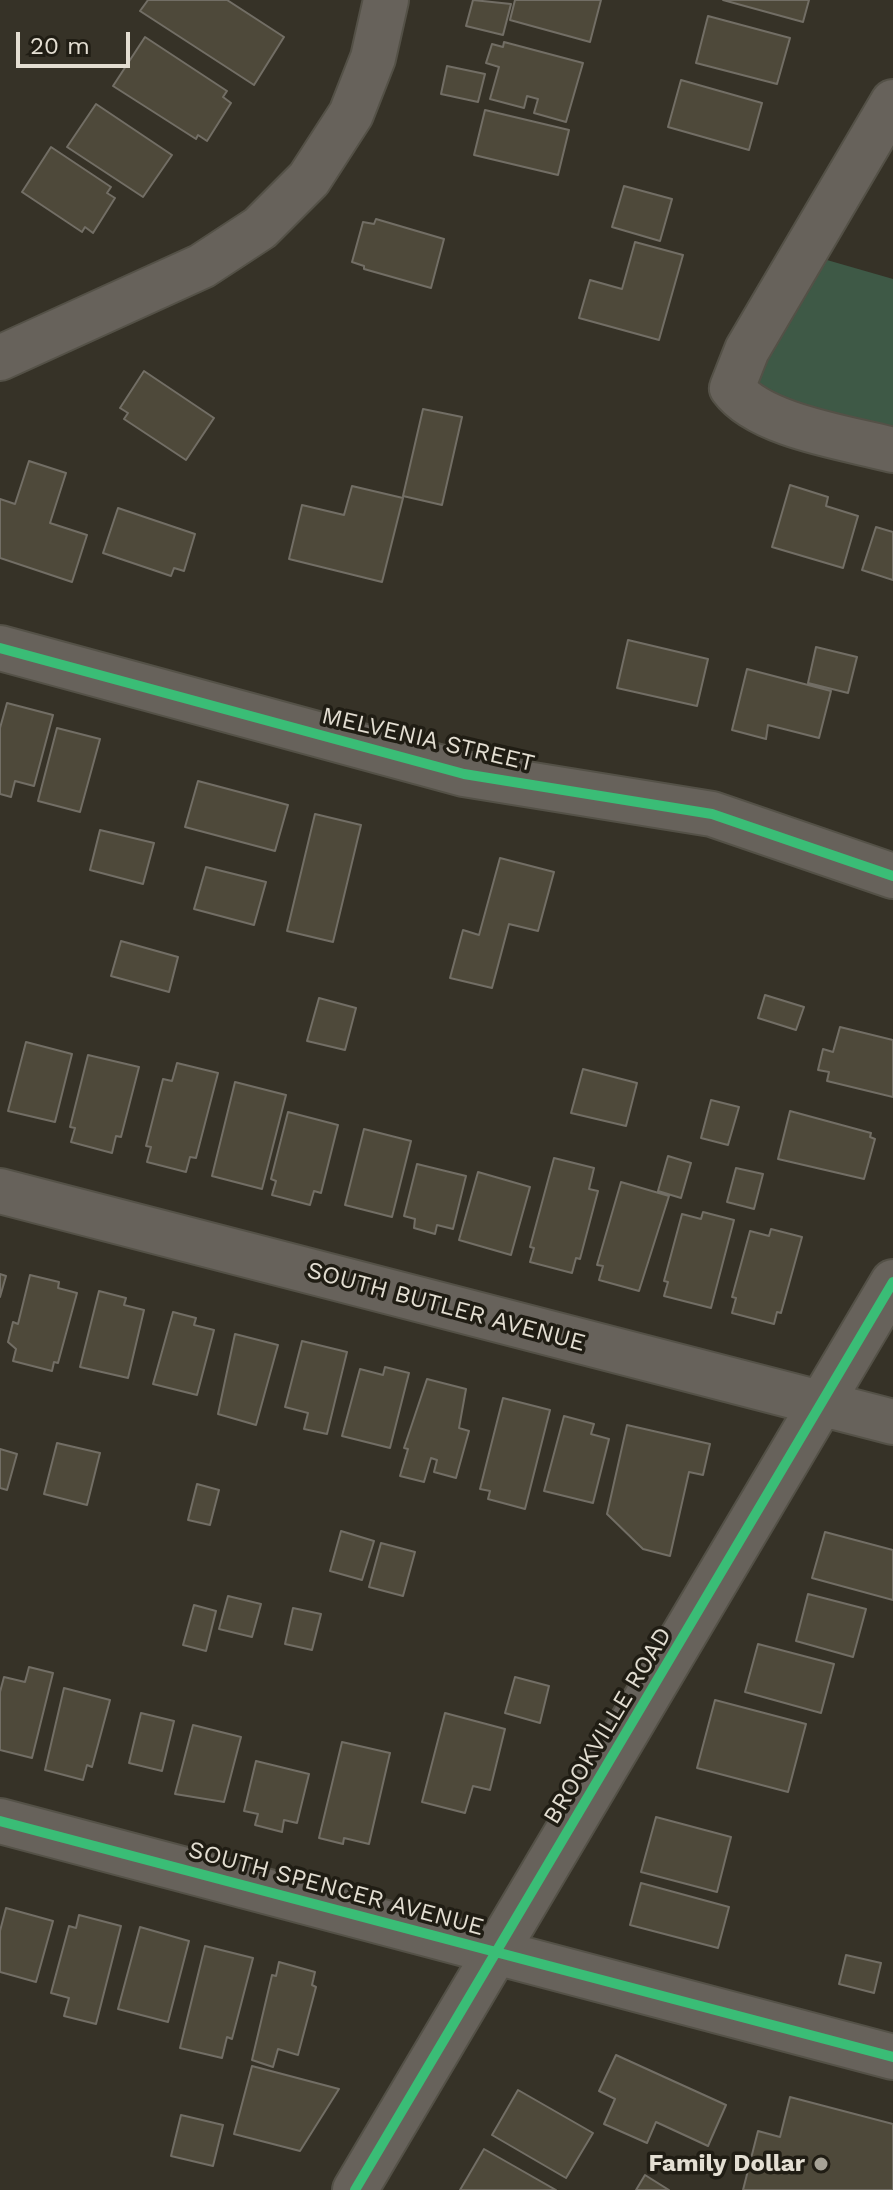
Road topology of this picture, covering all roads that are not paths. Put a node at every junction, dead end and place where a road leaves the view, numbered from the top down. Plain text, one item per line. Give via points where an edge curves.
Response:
1 (386, 0) edge
2 (893, 102) edge
3 (0, 358) edge
4 (893, 450) edge
5 (0, 648) edge
6 (893, 876) edge
7 (0, 1191) edge
8 (893, 1282) edge
9 (821, 1404) junction
10 (893, 1422) edge
11 (0, 1821) edge
12 (497, 1952) junction
13 (893, 2057) edge
14 (355, 2190) edge

1 - 3 street via 373,58 351,114 309,179 260,228 202,266
2 - 4 street via 747,350 732,388 743,402 770,416
5 - 6 street, MELVENIA STREET via 464,774 712,814
7 - 9 street, SOUTH BUTLER AVENUE
8 - 9 street, BROOKVILLE ROAD
9 - 10 street, SOUTH BUTLER AVENUE
9 - 12 street, BROOKVILLE ROAD
11 - 12 street, SOUTH SPENCER AVENUE
12 - 13 street, SOUTH SPENCER AVENUE
12 - 14 street, BROOKVILLE ROAD

